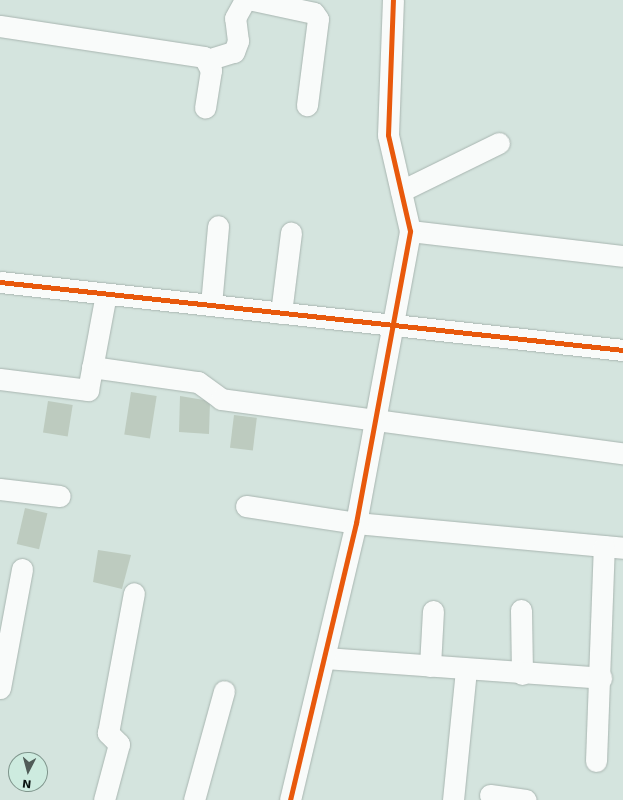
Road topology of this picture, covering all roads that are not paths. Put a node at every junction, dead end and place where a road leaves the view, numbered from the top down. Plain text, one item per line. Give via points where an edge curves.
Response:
1 (245, 0) edge
2 (253, 0) edge
3 (393, 0) edge
4 (0, 26) edge
5 (207, 60) junction
6 (307, 105) dead end
7 (205, 108) dead end
8 (499, 143) dead end
9 (400, 190) junction
10 (218, 226) dead end
11 (410, 231) junction
12 (291, 233) dead end
13 (623, 256) edge
14 (0, 282) edge
15 (106, 294) junction
16 (211, 305) junction
17 (280, 313) junction
18 (391, 325) junction
19 (623, 350) edge
20 (92, 367) junction
21 (0, 379) edge
22 (375, 420) junction
23 (623, 453) edge
24 (0, 489) edge
25 (60, 496) dead end
26 (246, 506) dead end
27 (356, 523) junction
28 (613, 547) edge
29 (22, 569) dead end
30 (134, 593) dead end
31 (521, 610) dead end
32 (432, 611) dead end
33 (325, 658) junction
34 (430, 666) junction
35 (466, 669) junction
36 (522, 674) junction
37 (601, 678) junction
38 (0, 688) edge
39 (224, 691) dead end
40 (596, 761) dead end
41 (490, 795) dead end
42 (104, 800) edge
43 (194, 800) edge
44 (290, 800) edge
45 (453, 800) edge
46 (526, 800) edge

1 - 5 street via 235,18 238,41 234,52
2 - 6 street via 314,13 318,19
3 - 9 street via 388,134
4 - 5 street
5 - 7 street via 211,70
8 - 9 street
9 - 11 street
10 - 16 street
11 - 13 street
11 - 18 street
12 - 17 street
14 - 15 street
15 - 16 street
15 - 20 street
16 - 17 street
17 - 18 street
18 - 19 street
18 - 22 street
20 - 21 street via 88,390
20 - 22 street via 198,382 221,399
22 - 23 street
22 - 27 street
24 - 25 street
26 - 27 street
27 - 28 street
27 - 33 street
28 - 37 street
29 - 38 street
30 - 42 street via 108,734 119,744
31 - 36 street
32 - 34 street
33 - 34 street
33 - 44 street
34 - 35 street
35 - 36 street
35 - 45 street
36 - 37 street
37 - 40 street
39 - 43 street
41 - 46 street

